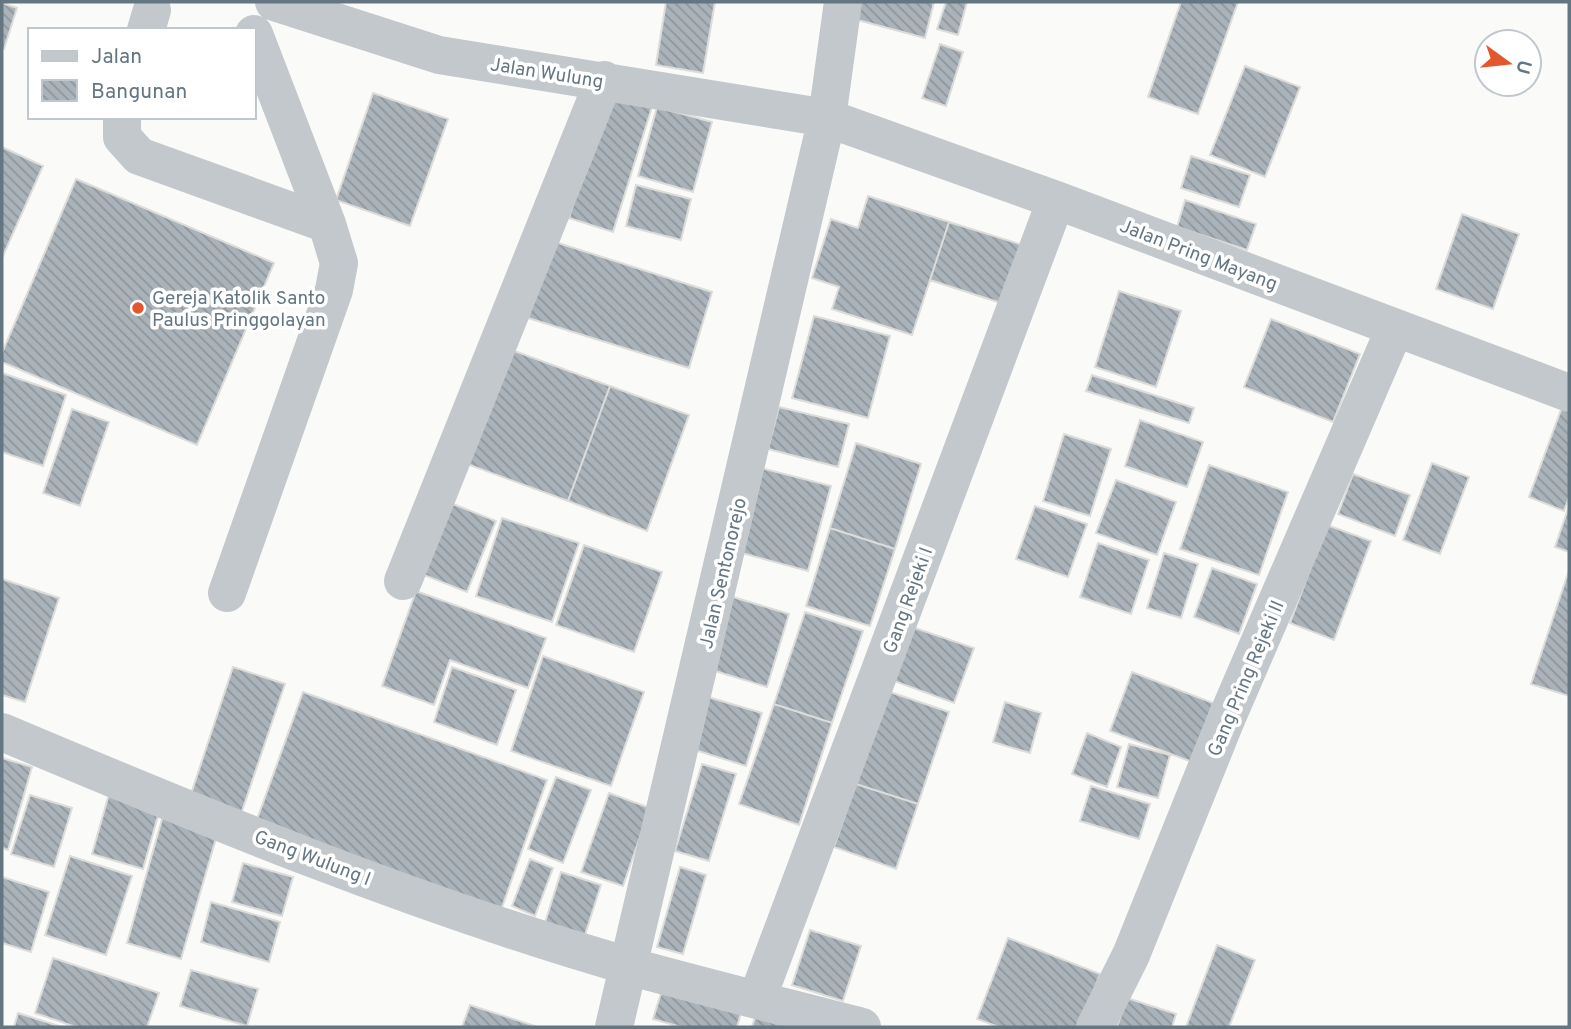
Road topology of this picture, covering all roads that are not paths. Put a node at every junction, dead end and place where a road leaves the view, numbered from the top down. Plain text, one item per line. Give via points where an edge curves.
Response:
1 (247, 2) edge
2 (274, 2) edge
3 (843, 2) edge
4 (252, 28) edge
5 (256, 40) edge
6 (604, 80) junction
7 (827, 118) junction
8 (122, 119) edge
9 (1056, 200) junction
10 (327, 224) junction
11 (1395, 328) junction
12 (1569, 393) edge
13 (403, 581) dead end
14 (227, 593) dead end
15 (2, 732) edge
16 (630, 966) junction
17 (757, 999) junction
18 (614, 1027) edge
19 (862, 1027) edge
20 (1095, 1027) edge

1 - 4 street
2 - 6 street, Jalan Wulung via 439,55
3 - 7 street, Jalan Sentonorejo
5 - 10 street
6 - 7 street, Jalan Wulung
6 - 13 street
7 - 9 street, Jalan Pring Mayang
7 - 16 street, Jalan Sentonorejo
8 - 10 street via 122,136 139,156
9 - 11 street, Jalan Pring Mayang
9 - 17 street, Gang Rejeki I
10 - 14 street via 339,263 334,289
11 - 12 street, Jalan Pring Mayang
11 - 20 street, Gang Pring Rejeki II via 1225,722 1131,955
15 - 16 street, Gang Wulung I via 303,855
16 - 17 street, Gang Wulung I
16 - 18 street, Jalan Sentonorejo
17 - 19 street, Gang Wulung I

